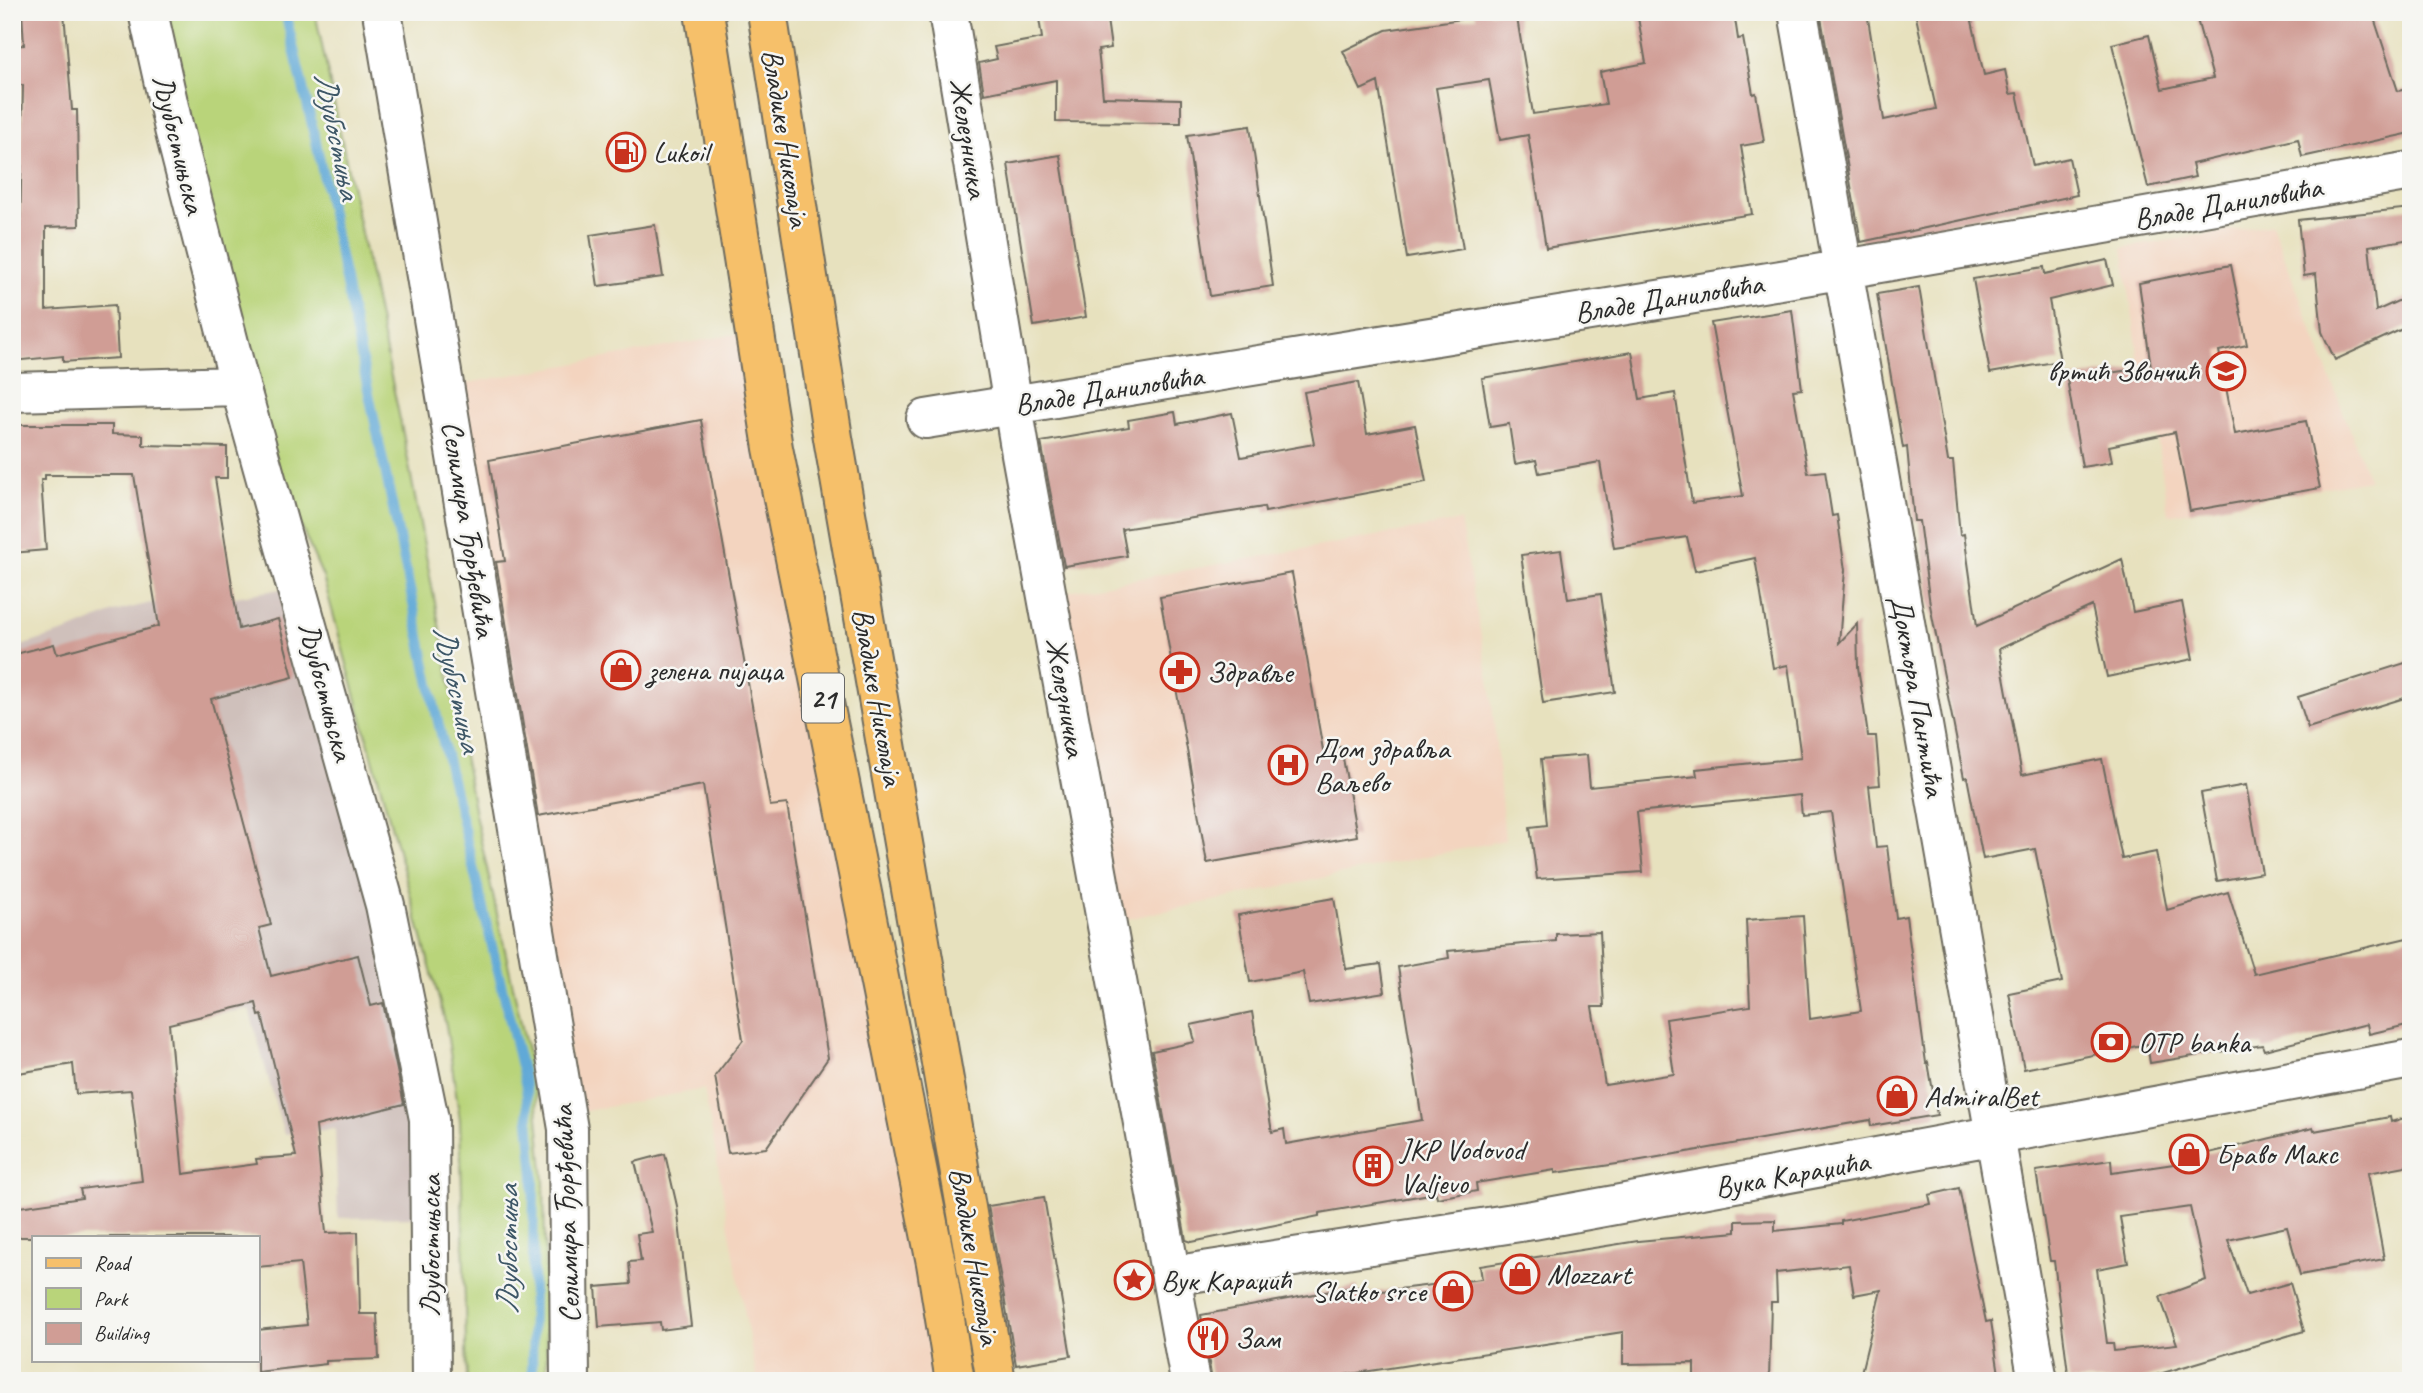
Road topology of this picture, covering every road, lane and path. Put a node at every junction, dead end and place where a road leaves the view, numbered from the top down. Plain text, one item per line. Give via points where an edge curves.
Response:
1 (148, 12) edge
2 (382, 12) edge
3 (704, 12) edge
4 (767, 12) edge
5 (948, 12) edge
6 (1798, 12) edge
7 (2411, 171) edge
8 (1843, 270) junction
9 (240, 386) junction
10 (12, 392) edge
11 (1013, 406) junction
12 (926, 419) dead end
13 (2411, 1059) edge
14 (1996, 1137) junction
15 (1171, 1276) junction
16 (431, 1381) edge
17 (570, 1381) edge
18 (955, 1381) edge
19 (996, 1381) edge
20 (1190, 1381) edge
21 (2038, 1381) edge

1 - 9 street, Љубостињска
2 - 17 street, Селимира Ђорђевића via 568,1129
3 - 18 main road, 21 via 773,448 936,1263
4 - 19 main road, Владике Николаја / 21 via 833,438
5 - 11 street, Железничка
6 - 8 street, Доктора Пантића
7 - 8 street, Владе Даниловића
8 - 11 street, Владе Даниловића
8 - 14 street, Доктора Пантића
9 - 10 street
9 - 16 street, Љубостињска via 385,905 429,1119
11 - 12 street, Владе Даниловића
11 - 15 street, Железничка
13 - 14 street, Вука Караџића
14 - 15 street, Вука Караџића via 1533,1220
14 - 21 street, Доктора Пантића
15 - 20 street, Железничка

